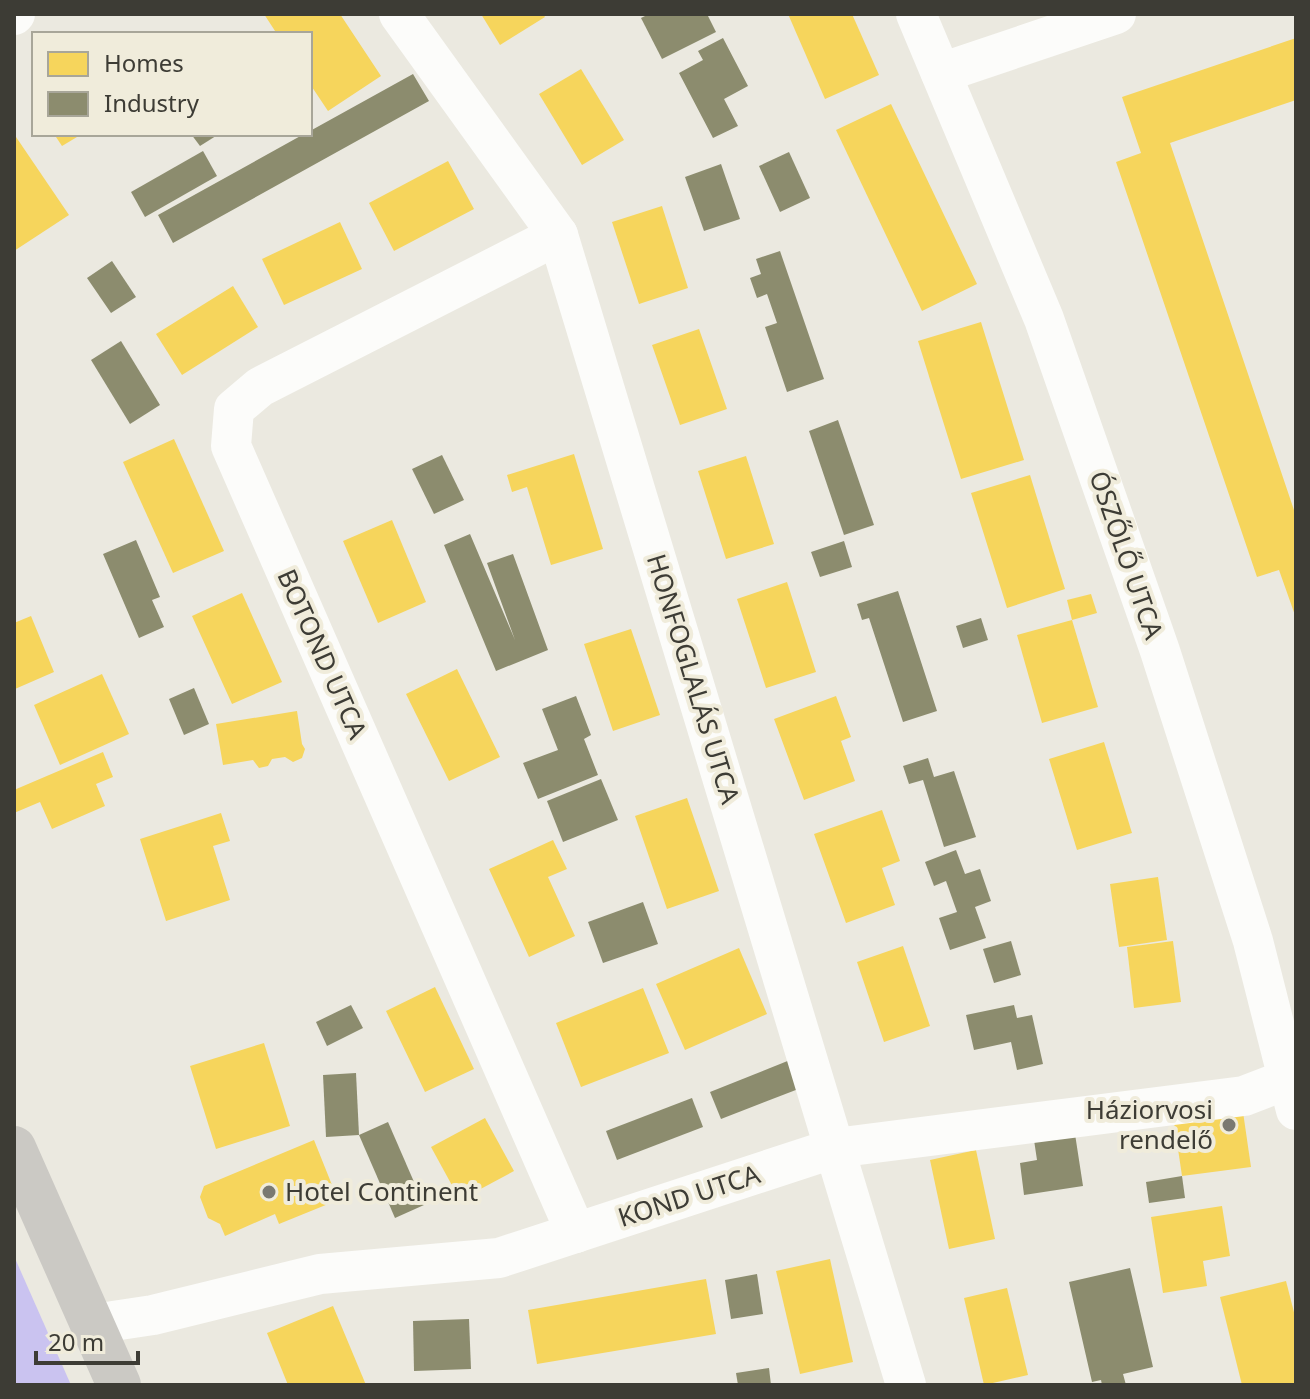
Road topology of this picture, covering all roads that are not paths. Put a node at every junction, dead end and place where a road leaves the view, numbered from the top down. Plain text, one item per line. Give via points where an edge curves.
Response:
1 (399, 14) edge
2 (916, 14) edge
3 (1116, 14) edge
4 (941, 73) junction
5 (558, 235) junction
6 (1293, 1088) edge
7 (14, 1148) edge
8 (835, 1148) junction
9 (576, 1233) junction
10 (93, 1324) junction
11 (119, 1385) edge
12 (906, 1385) edge

1 - 5 street, HONFOGLALÁS UTCA
2 - 4 street, ÓSZŐLŐ UTCA
3 - 4 street
4 - 6 street, ÓSZŐLŐ UTCA via 1044,319 1155,636 1253,941
5 - 8 street, HONFOGLALÁS UTCA
5 - 9 street, BOTOND UTCA via 260,387 234,409 231,446
6 - 8 street, KOND UTCA
7 - 10 main road
8 - 9 street, KOND UTCA
8 - 12 street, HONFOGLALÁS UTCA
9 - 10 street, KOND UTCA via 499,1258 320,1274 153,1315
10 - 11 main road

